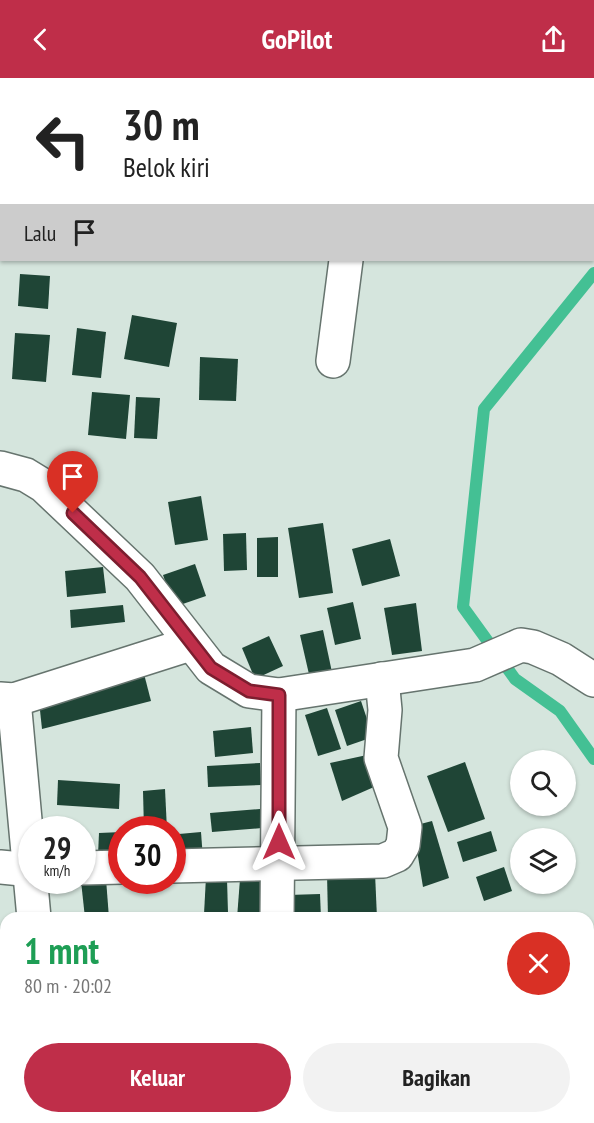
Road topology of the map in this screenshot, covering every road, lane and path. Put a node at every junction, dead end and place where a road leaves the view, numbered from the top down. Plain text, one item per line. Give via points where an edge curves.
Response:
1 (346, 261) edge
2 (333, 361) dead end
3 (0, 468) edge
4 (190, 644) junction
5 (382, 679) junction
6 (594, 680) edge
7 (279, 695) junction
8 (7, 699) edge
9 (18, 843) edge
10 (279, 863) junction
11 (186, 866) edge
12 (27, 894) edge
13 (32, 912) edge
14 (277, 912) edge

1 - 2 street
3 - 4 street via 26,475 44,486 140,577
4 - 7 street via 211,668 249,691
4 - 8 street
5 - 6 street via 476,665 521,645 561,659
5 - 7 street
5 - 10 street via 385,710 381,758 405,828 404,845 397,855 383,861
7 - 10 street
8 - 9 street
10 - 11 street
10 - 14 street
12 - 13 street

